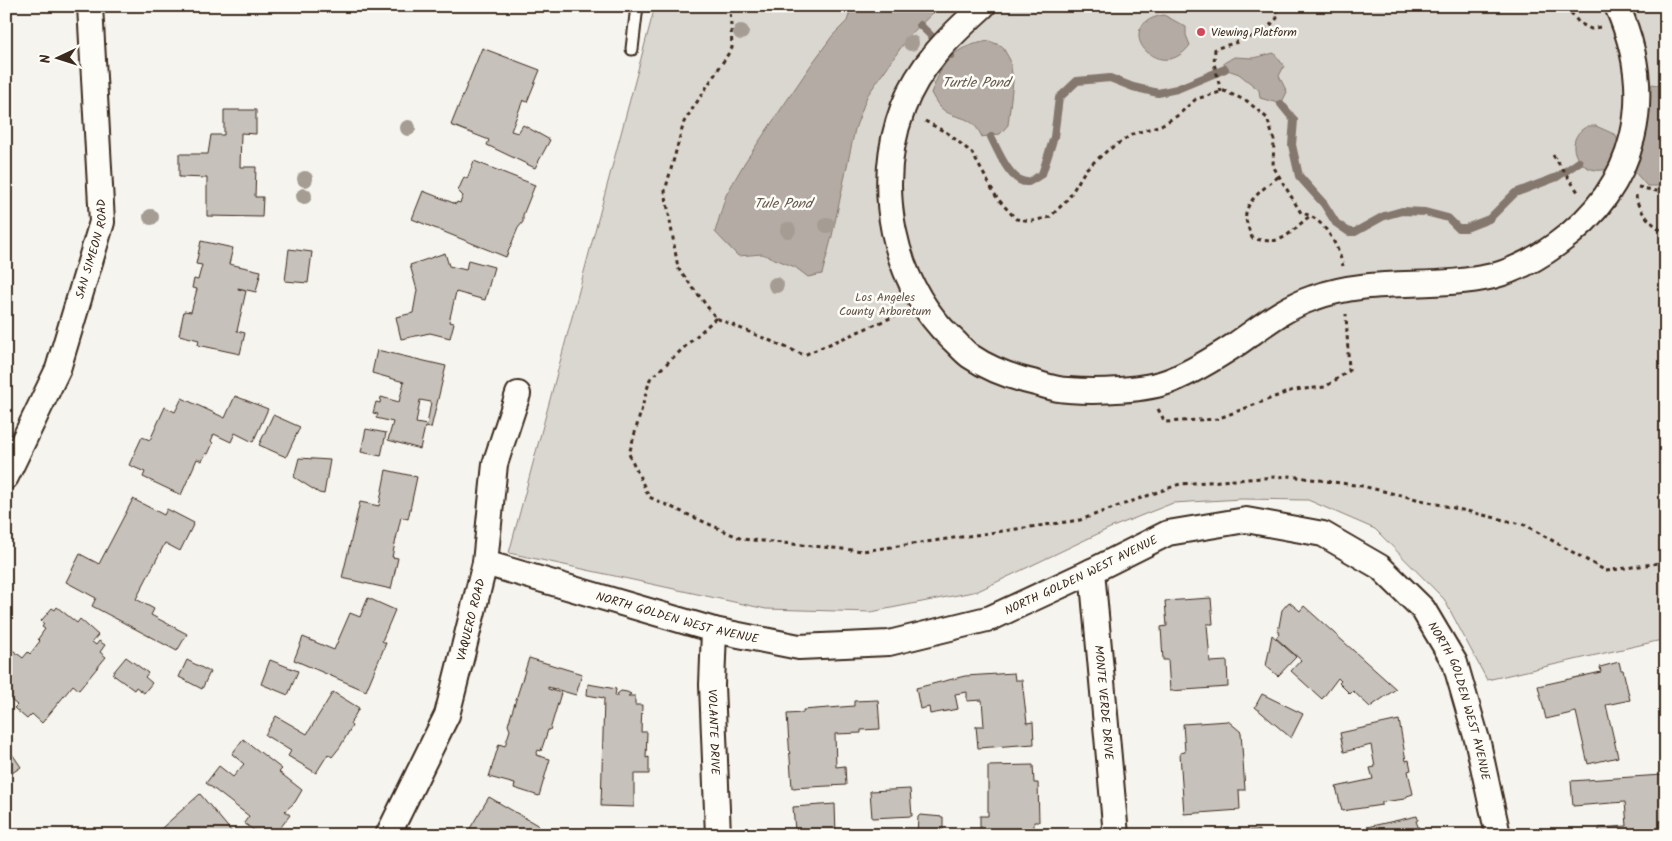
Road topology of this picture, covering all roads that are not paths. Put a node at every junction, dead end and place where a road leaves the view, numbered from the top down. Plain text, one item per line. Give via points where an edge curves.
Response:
1 (90, 6) edge
2 (638, 6) edge
3 (983, 6) edge
4 (1620, 12) edge
5 (632, 49) dead end
6 (518, 394) dead end
7 (6, 477) edge
8 (485, 563) junction
9 (1092, 571) junction
10 (714, 630) junction
11 (388, 835) edge
12 (718, 835) edge
13 (1116, 835) edge
14 (1498, 835) edge

1 - 7 street, SAN SIMEON ROAD via 102,222 58,369
2 - 5 lane
3 - 4 street via 950,36 920,72 904,106 893,140 890,171 890,211 898,252 937,324 970,356 1014,378 1066,390 1144,386 1169,381 1237,343 1271,318 1311,298 1385,283 1441,284 1496,275 1539,257 1579,228 1626,184 1639,99 1636,66
6 - 8 street, VAQUERO ROAD via 495,464
8 - 10 street, NORTH GOLDEN WEST AVENUE
8 - 11 street, VAQUERO ROAD via 447,715
9 - 10 street, NORTH GOLDEN WEST AVENUE via 991,618 889,643 799,647
9 - 13 street, MONTE VERDE DRIVE
9 - 14 street, NORTH GOLDEN WEST AVENUE via 1168,533 1246,520 1323,534 1380,567 1422,609 1455,663 1478,743
10 - 12 street, VOLANTE DRIVE via 712,685

